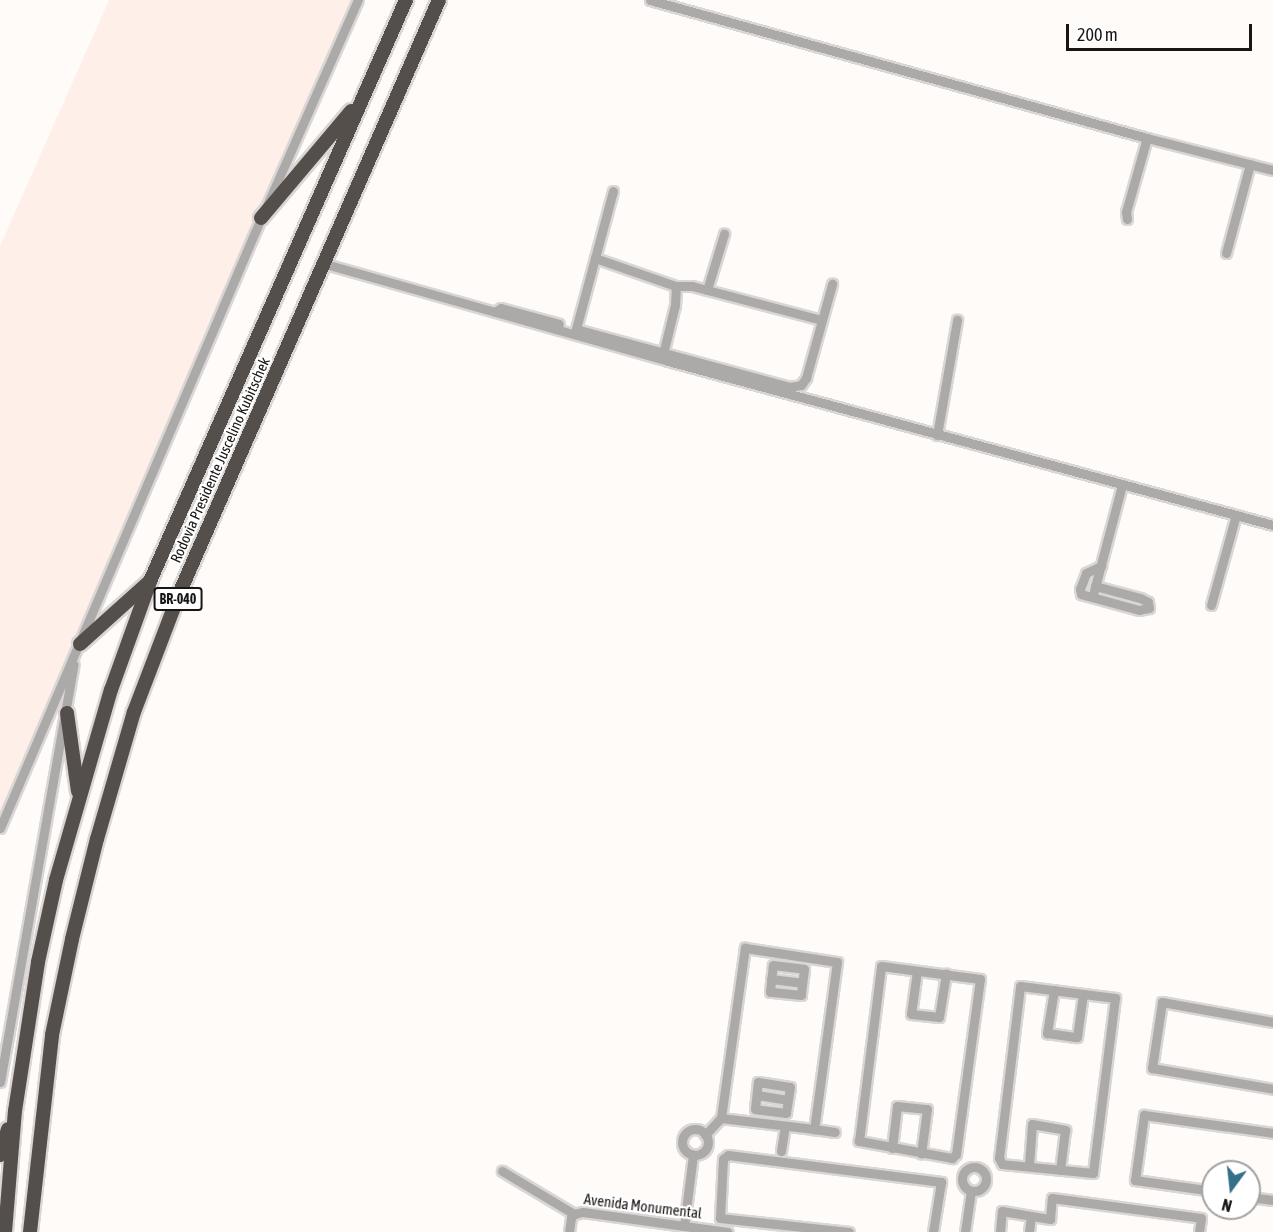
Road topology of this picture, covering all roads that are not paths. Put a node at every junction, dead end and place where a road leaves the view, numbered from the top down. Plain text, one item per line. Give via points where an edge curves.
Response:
1 (357, 0) edge
2 (406, 0) edge
3 (439, 0) edge
4 (654, 1) edge
5 (362, 98) junction
6 (1147, 138) junction
7 (1250, 164) junction
8 (1273, 170) edge
9 (613, 191) dead end
10 (261, 218) junction
11 (1127, 219) dead end
12 (724, 234) dead end
13 (1226, 253) dead end
14 (595, 258) junction
15 (322, 264) junction
16 (832, 284) dead end
17 (676, 286) junction
18 (706, 290) junction
19 (495, 312) junction
20 (822, 320) junction
21 (957, 320) dead end
22 (576, 329) junction
23 (663, 355) junction
24 (937, 435) junction
25 (1122, 485) junction
26 (1236, 515) junction
27 (1273, 525) edge
28 (1101, 566) junction
29 (152, 579) junction
30 (1095, 586) junction
31 (1092, 599) junction
32 (1210, 605) dead end
33 (78, 650) junction
34 (67, 713) junction
35 (79, 797) junction
36 (0, 828) edge
37 (791, 956) junction
38 (789, 967) junction
39 (917, 971) junction
40 (946, 974) junction
41 (1054, 990) junction
42 (1083, 994) junction
43 (1273, 1022) edge
44 (0, 1082) edge
45 (1273, 1089) edge
46 (15, 1111) junction
47 (770, 1111) junction
48 (721, 1118) junction
49 (768, 1124) junction
50 (785, 1126) junction
51 (814, 1129) junction
52 (836, 1132) dead end
53 (1273, 1133) edge
54 (705, 1135) junction
55 (892, 1148) junction
56 (780, 1151) dead end
57 (921, 1154) junction
58 (0, 1155) edge
59 (693, 1155) junction
60 (954, 1156) junction
61 (1000, 1161) junction
62 (1029, 1165) junction
63 (966, 1170) junction
64 (1060, 1170) junction
65 (502, 1171) dead end
66 (984, 1172) junction
67 (1201, 1189) edge
68 (971, 1191) junction
69 (574, 1214) junction
70 (1031, 1216) junction
71 (764, 1221) junction
72 (684, 1226) junction
73 (5, 1232) edge
74 (30, 1232) edge
75 (569, 1232) edge
76 (728, 1232) edge
77 (762, 1232) edge
78 (849, 1232) edge
79 (933, 1232) edge
80 (965, 1232) edge
81 (1000, 1232) edge
82 (1029, 1232) edge
83 (1199, 1232) edge

1 - 10 street
2 - 5 highway, Rodovia Presidente Juscelino Kubitschek / BR-040
3 - 15 highway, Rodovia Presidente Juscelino Kubitschek / BR-040
4 - 6 street
5 - 10 highway
5 - 29 highway, Rodovia Presidente Juscelino Kubitschek / BR-040
6 - 7 street
6 - 11 street
7 - 8 street
7 - 13 street
9 - 14 street
10 - 33 street
12 - 18 street
14 - 17 street
14 - 22 street
15 - 19 street
15 - 74 highway, Rodovia Presidente Juscelino Kubitschek / BR-040 via 179,594 134,712 94,850 54,1024
16 - 20 street
17 - 18 street
17 - 23 street
18 - 20 street
19 - 22 street via 498,308 508,309
19 - 23 street
20 - 23 street via 806,378 796,387
21 - 24 street
22 - 23 street
23 - 24 street
24 - 25 street
25 - 26 street
25 - 28 street
26 - 27 street
26 - 32 street
28 - 30 street
28 - 31 street via 1086,573 1080,589
29 - 33 highway
29 - 35 highway, Rodovia Presidente Juscelino Kubitschek / BR-040 via 111,690
30 - 31 street
30 - 31 street via 1140,598 1148,602 1149,608 1139,610
33 - 34 street
33 - 36 street
34 - 35 highway
34 - 44 street
35 - 46 highway, Rodovia Presidente Juscelino Kubitschek / BR-040 via 38,962
37 - 38 street
37 - 48 street via 745,948
37 - 51 street via 837,962
38 - 38 street via 804,969 802,983 771,979 772,965
39 - 40 street
39 - 40 street via 910,1014 939,1017
39 - 55 street via 882,966 880,978 858,1141
40 - 60 street via 980,979
41 - 42 street
41 - 42 street via 1047,1034 1077,1037
41 - 61 street via 1020,986
42 - 64 street via 1115,998 1093,1173
43 - 45 street via 1162,1002 1152,1068
46 - 58 highway
46 - 73 highway, Rodovia Presidente Juscelino Kubitschek / BR-040
47 - 47 street via 786,1113 788,1100 757,1095 755,1109
47 - 49 street
48 - 49 street
48 - 54 street
49 - 50 street
50 - 51 street
50 - 56 street
51 - 52 street
53 - 67 street via 1144,1115 1135,1180
54 - 59 street via 706,1149
54 - 59 street via 694,1129 683,1136 683,1148
55 - 57 street
55 - 57 street via 897,1106 927,1110
57 - 60 street
59 - 72 street
60 - 63 street
61 - 62 street
61 - 66 street
62 - 64 street
62 - 64 street via 1032,1124 1065,1130
63 - 66 street
63 - 68 street via 963,1185
65 - 69 street
66 - 68 street via 985,1185
68 - 80 street
69 - 72 street, Avenida Monumental
69 - 75 street, Avenida Monumental
70 - 81 street via 1002,1211
70 - 82 street
70 - 83 street via 1050,1219 1052,1198 1201,1218
71 - 77 street
71 - 78 street
71 - 79 street via 742,1222 719,1216 723,1159 728,1155 942,1182
72 - 76 street, Avenida Monumental

